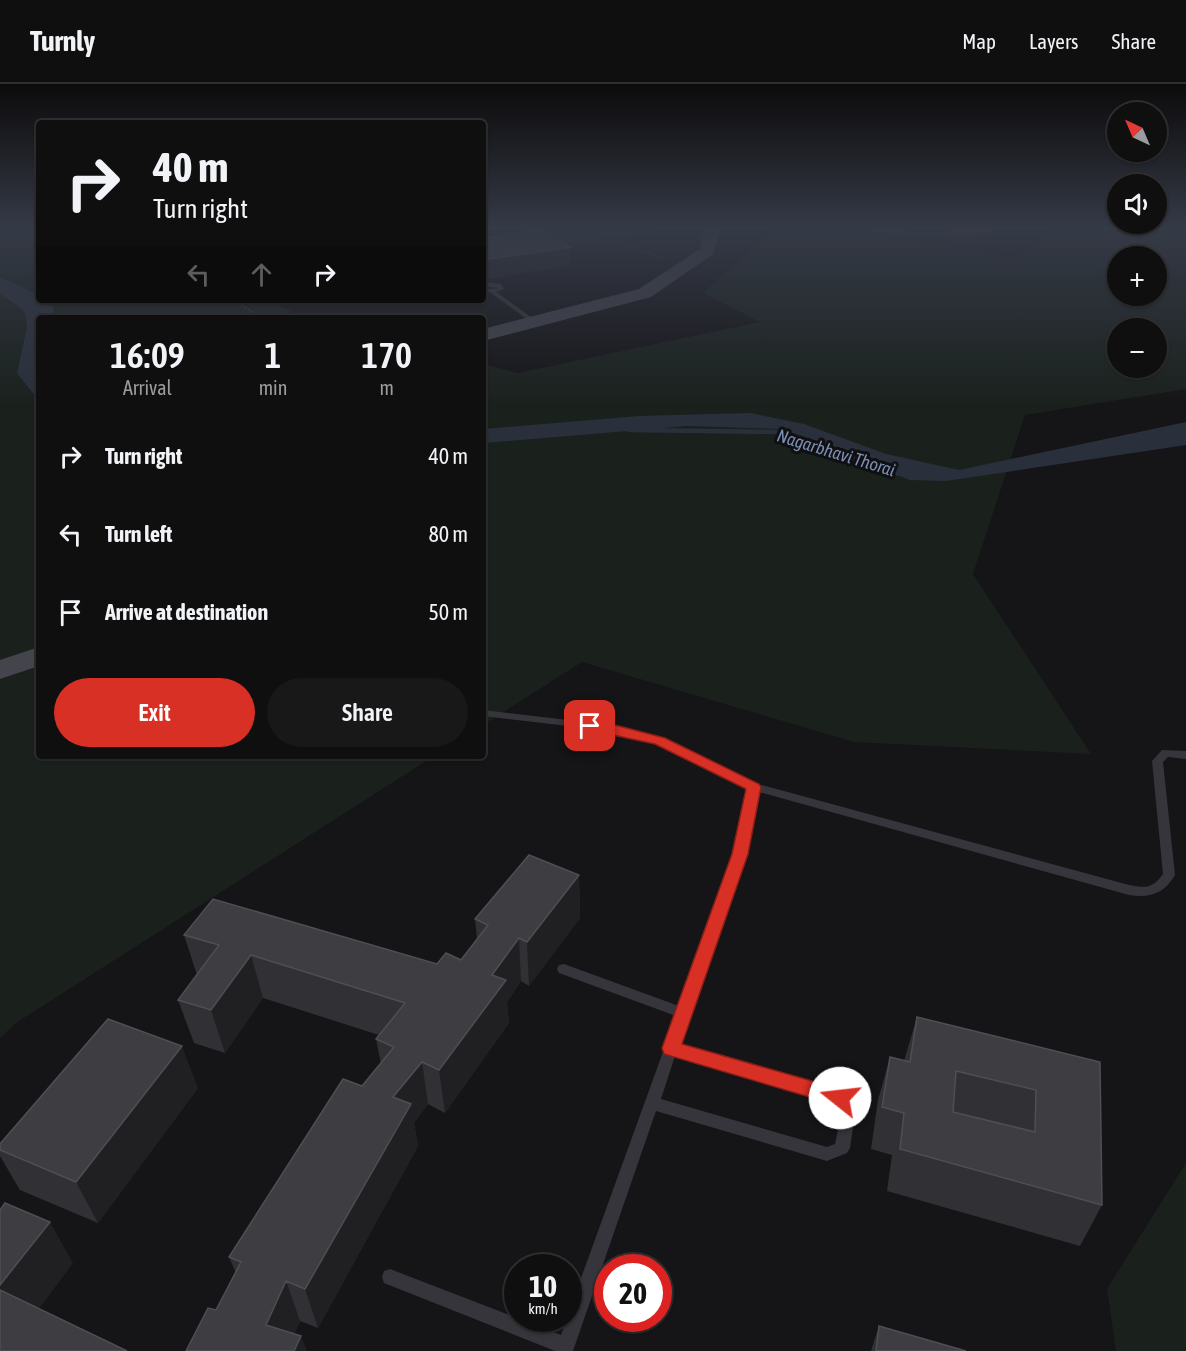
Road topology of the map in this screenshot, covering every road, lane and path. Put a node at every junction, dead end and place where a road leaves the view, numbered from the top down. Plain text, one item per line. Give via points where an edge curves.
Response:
1 (500, 286) edge
2 (655, 286) edge
3 (486, 292) edge
4 (493, 292) junction
5 (238, 303) edge
6 (258, 315) edge
7 (532, 321) junction
8 (486, 333) edge
9 (36, 657) edge
10 (0, 670) edge
11 (486, 713) edge
12 (1186, 755) edge
13 (754, 787) junction
14 (564, 969) dead end
15 (684, 1013) junction
16 (671, 1048) junction
17 (652, 1103) junction
18 (390, 1277) dead end
19 (565, 1348) edge

1 - 4 lane via 501,289
2 - 7 main road via 645,293
3 - 4 lane
4 - 7 lane
5 - 6 path
7 - 8 main road
9 - 10 main road
11 - 13 lane via 611,728 660,741
12 - 13 lane via 1166,753 1157,761 1169,875 1151,893
13 - 15 lane via 740,854
14 - 15 lane
15 - 16 lane
16 - 17 lane
16 - 17 lane via 840,1098 848,1114 842,1148 827,1154
17 - 19 lane
18 - 19 lane

